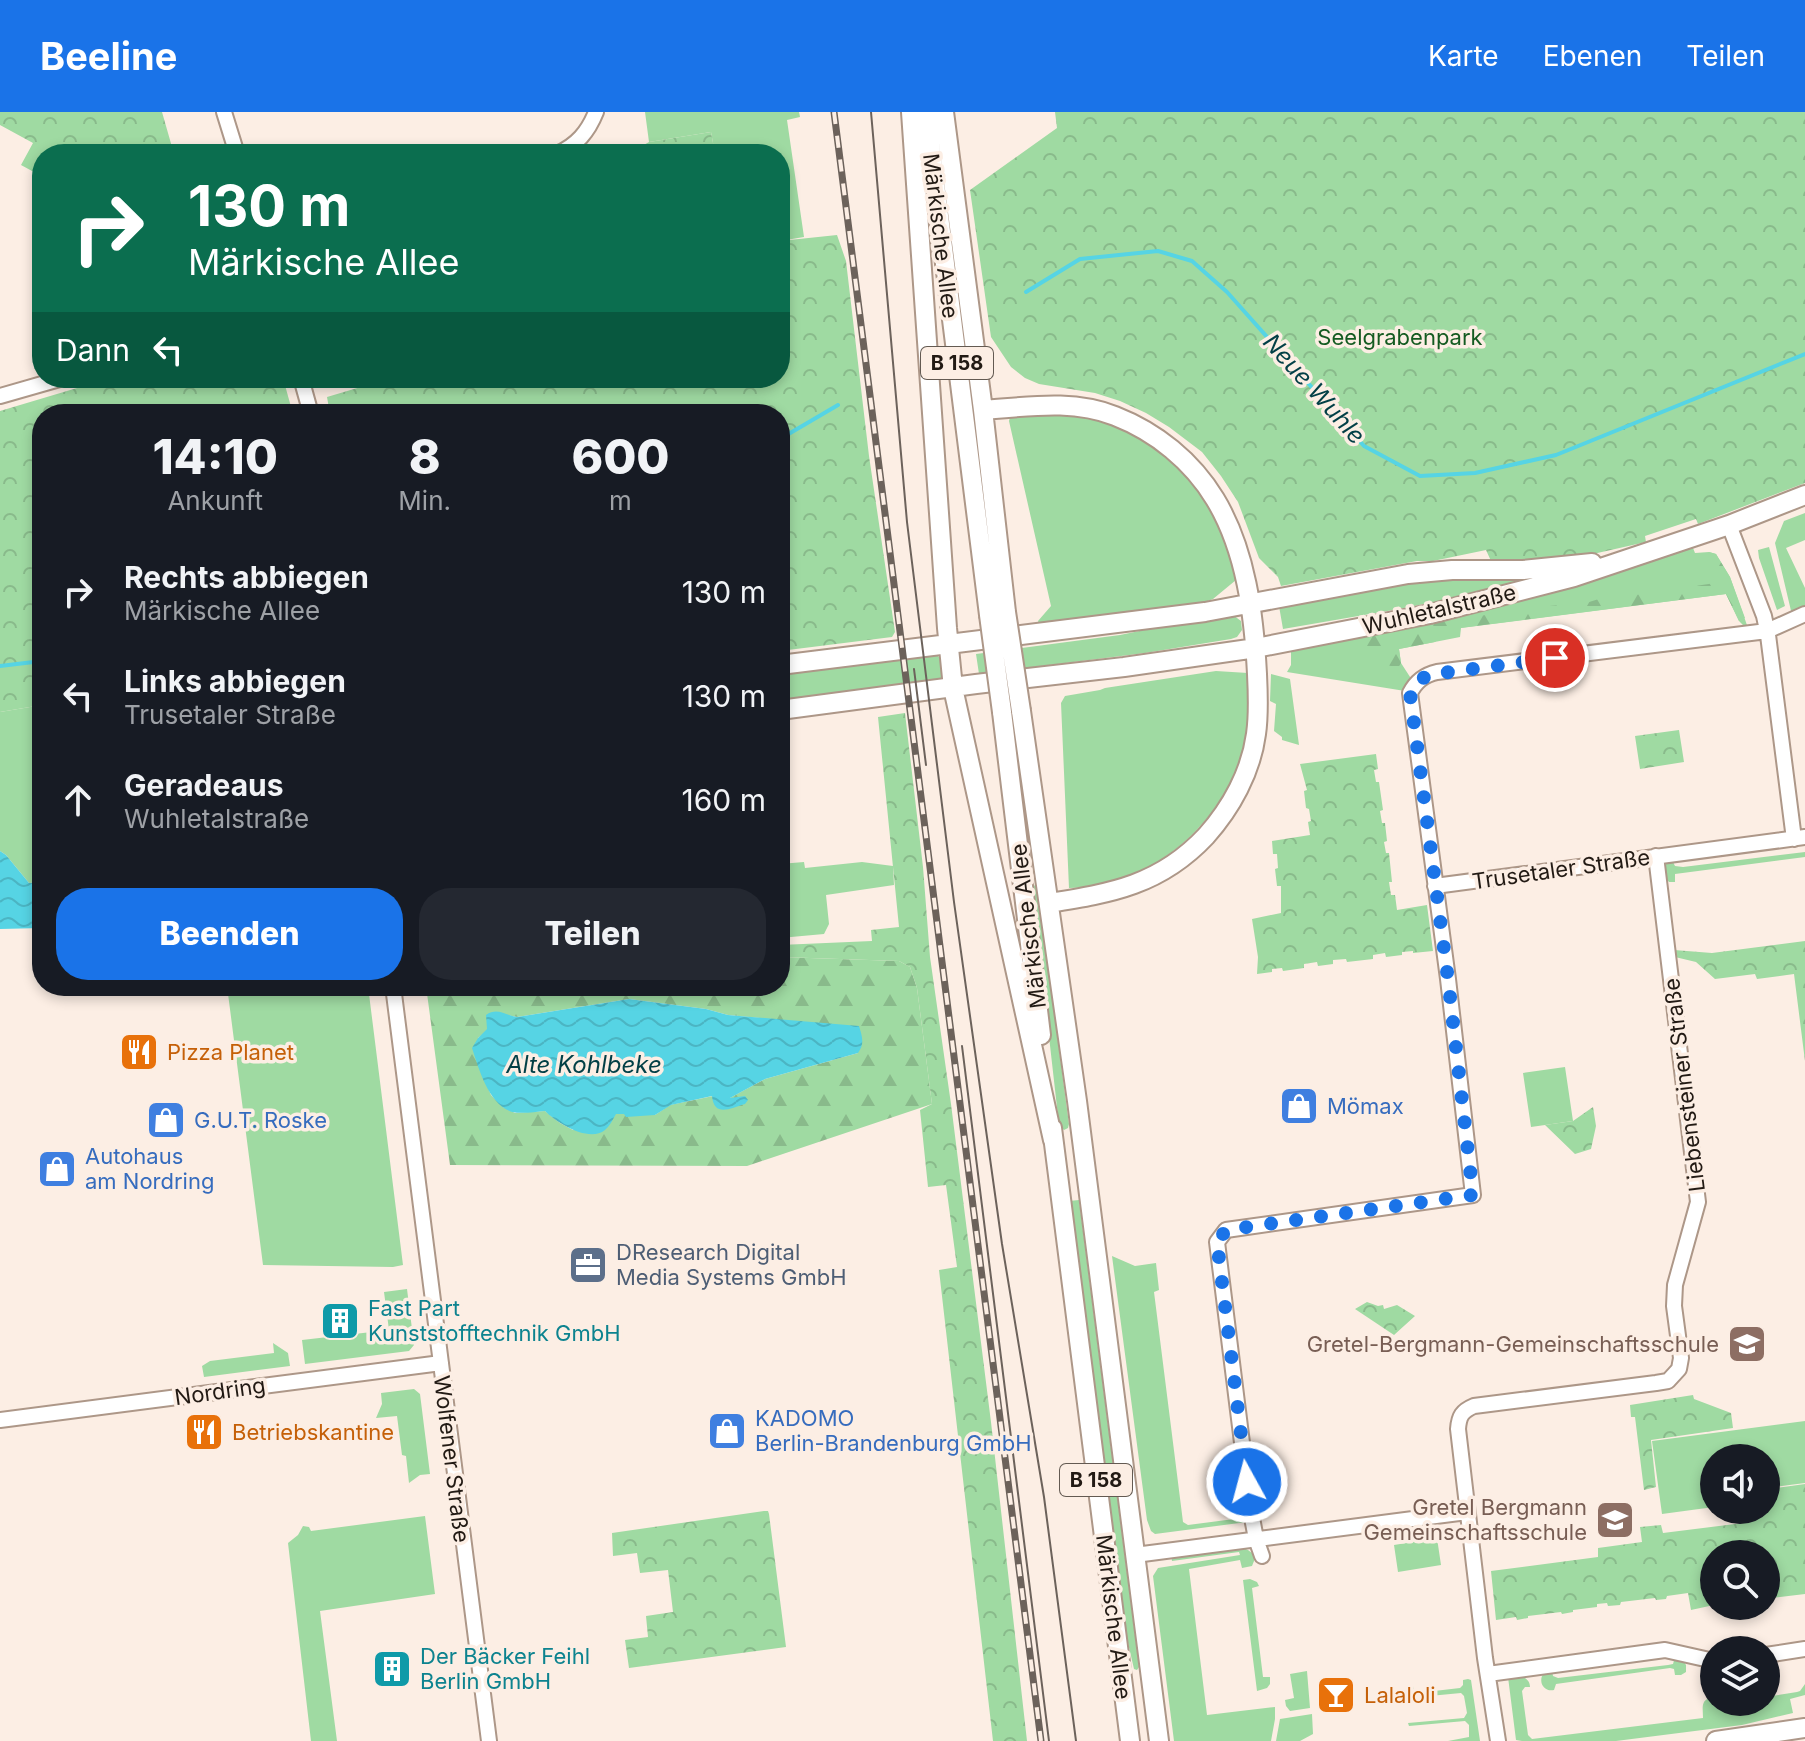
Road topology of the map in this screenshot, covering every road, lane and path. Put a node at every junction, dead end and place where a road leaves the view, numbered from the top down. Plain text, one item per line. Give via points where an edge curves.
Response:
1 (224, 112) edge
2 (596, 112) edge
3 (911, 112) edge
4 (926, 112) edge
5 (944, 112) edge
6 (234, 144) edge
7 (574, 144) edge
8 (32, 387) edge
9 (0, 396) edge
10 (992, 410) junction
11 (1805, 495) edge
12 (1729, 525) junction
13 (1619, 561) junction
14 (1250, 604) junction
15 (998, 613) junction
16 (1805, 614) edge
17 (1767, 631) junction
18 (949, 645) junction
19 (1256, 648) junction
20 (790, 664) edge
21 (953, 688) junction
22 (790, 709) edge
23 (1012, 711) junction
24 (1799, 838) edge
25 (1656, 856) junction
26 (1435, 886) junction
27 (1049, 903) junction
28 (394, 996) edge
29 (1053, 1140) junction
30 (441, 1363) junction
31 (0, 1420) edge
32 (1467, 1512) junction
33 (1256, 1539) junction
34 (1135, 1555) junction
35 (1262, 1556) dead end
36 (1805, 1649) edge
37 (1780, 1653) edge
38 (1700, 1658) edge
39 (1488, 1674) junction
40 (1805, 1728) edge
41 (489, 1741) edge
42 (1130, 1741) edge
43 (1159, 1741) edge
44 (1498, 1741) edge
45 (1716, 1741) edge

1 - 6 street
2 - 7 street via 590,128
3 - 18 main road
4 - 15 main road, Märkische Allee / B 158
5 - 10 main road, Märkische Allee / B 158
8 - 9 street
10 - 14 main road via 1084,407 1113,415 1169,446 1214,498 1231,529
10 - 15 main road, Märkische Allee / B 158
11 - 12 main road, Wuhletalstraße
12 - 13 main road, Wuhletalstraße
12 - 17 street
13 - 14 main road, Wuhletalstraße via 1408,574
13 - 19 main road, Wuhletalstraße via 1430,614
14 - 18 main road, Wuhletalstraße
14 - 19 main road
15 - 23 main road, Märkische Allee / B 158, bridge
16 - 17 street
17 - 24 street
17 - 26 street via 1437,672 1419,680 1410,693
18 - 20 main road, Wuhletalstraße
18 - 21 main road
19 - 21 main road, Wuhletalstraße
19 - 27 main road via 1256,735 1236,795 1218,821 1190,852 1152,878 1109,893
21 - 22 main road, Wuhletalstraße
21 - 29 main road
23 - 27 main road, Märkische Allee / B 158
23 - 29 main road, Märkische Allee / B 158
24 - 25 street, Trusetaler Straße
25 - 26 street, Trusetaler Straße
25 - 32 street, Liebensteiner Straße via 1698,1202 1675,1285 1679,1369 1668,1381 1466,1409 1458,1429
26 - 33 street via 1473,1195 1226,1230 1217,1242
27 - 34 main road, Märkische Allee / B 158
28 - 30 street, Wolfener Straße
29 - 42 main road, Märkische Allee / B 158
30 - 31 street, Nordring
30 - 41 street, Wolfener Straße
32 - 33 street
32 - 39 street, Liebensteiner Straße
33 - 34 street, Märkische Allee
33 - 35 street
34 - 43 main road, Märkische Allee / B 158
36 - 37 street
38 - 39 street via 1665,1650
39 - 44 street, Liebensteiner Straße
40 - 45 main road

